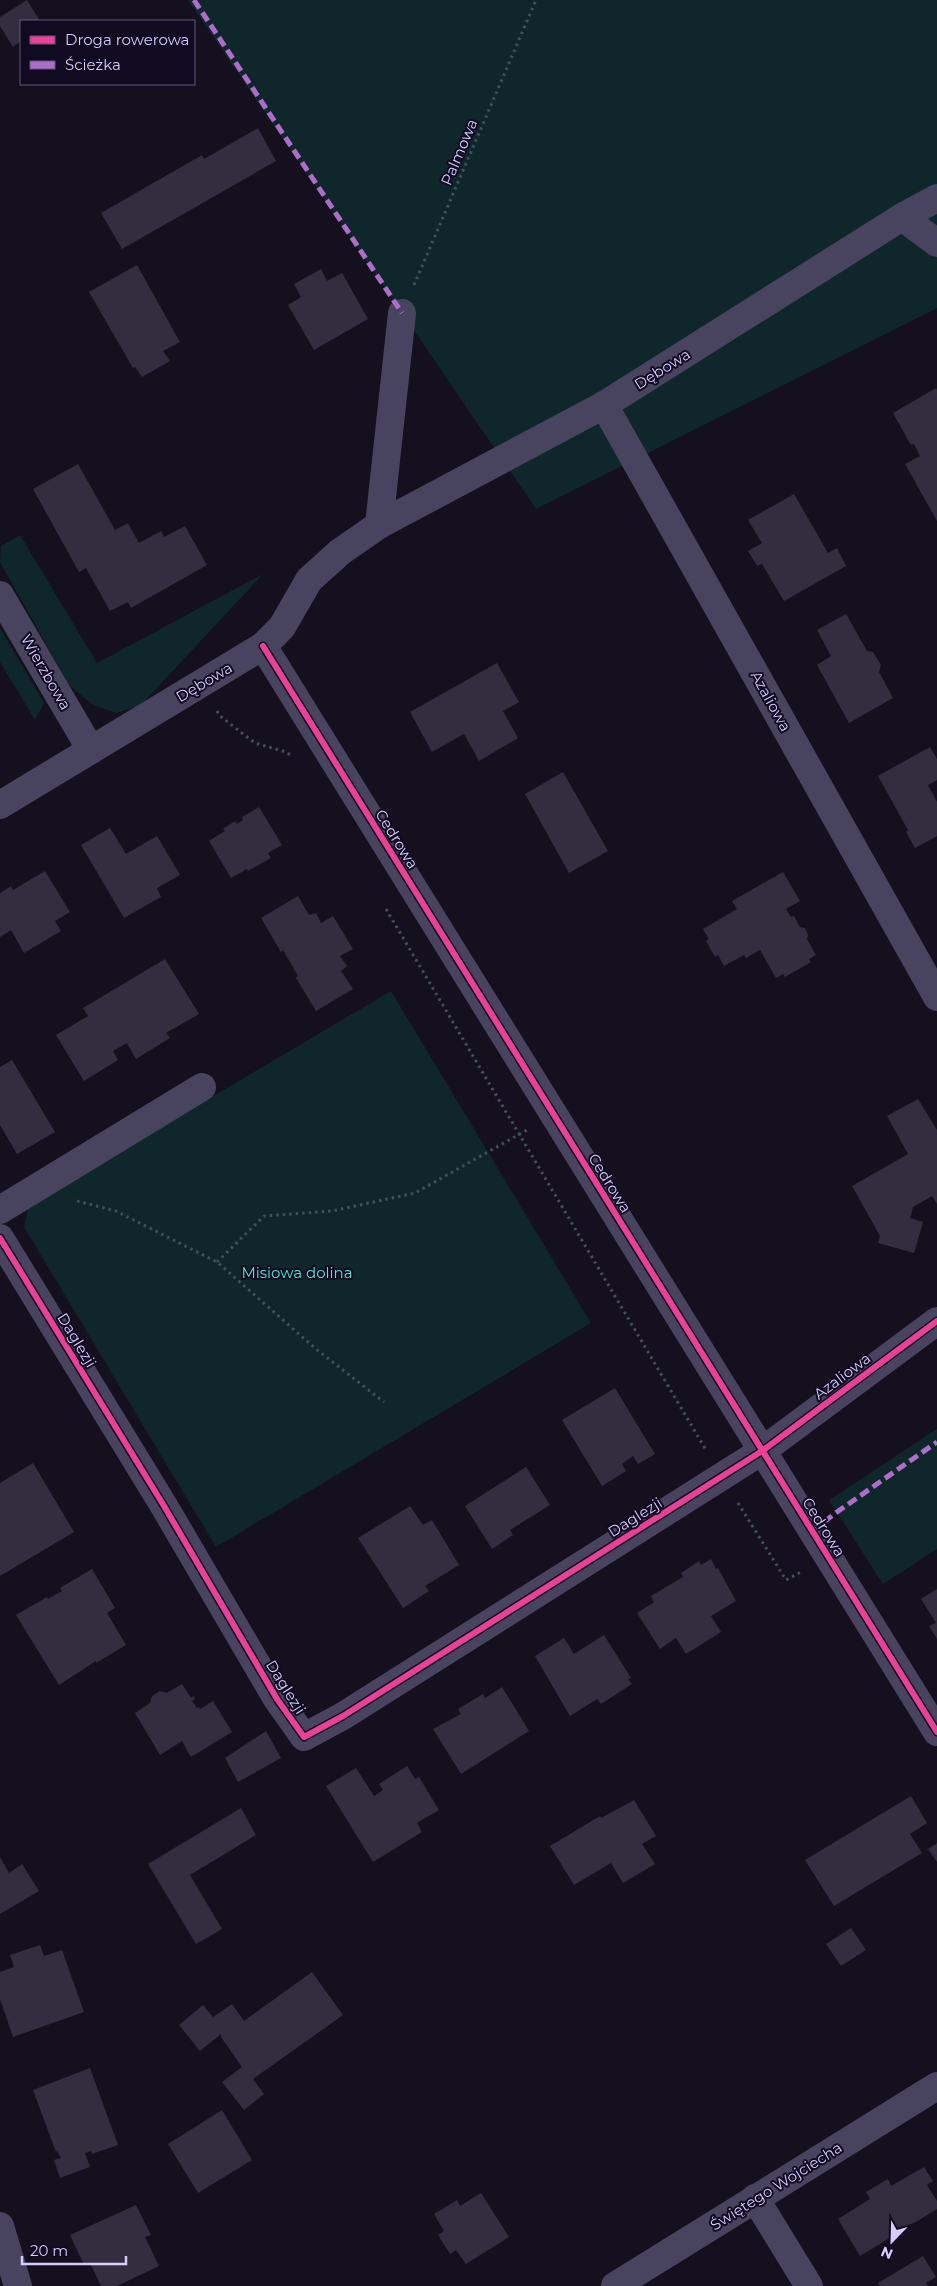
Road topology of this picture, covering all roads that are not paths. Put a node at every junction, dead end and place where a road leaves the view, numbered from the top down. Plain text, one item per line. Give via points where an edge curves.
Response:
1 (937, 198) edge
2 (902, 218) junction
3 (937, 243) edge
4 (402, 313) road end
5 (604, 405) junction
6 (379, 525) junction
7 (0, 595) edge
8 (262, 646) junction
9 (91, 750) junction
10 (0, 805) edge
11 (937, 997) edge
12 (202, 1087) dead end
13 (0, 1210) edge
14 (0, 1238) edge
15 (937, 1321) edge
16 (762, 1451) junction
17 (937, 1732) edge
18 (937, 2086) edge
19 (755, 2198) junction
20 (0, 2226) edge
21 (18, 2286) edge
22 (615, 2286) edge
23 (809, 2286) edge

1 - 2 street, Dębowa
2 - 3 street
2 - 5 street, Dębowa
4 - 6 street
5 - 6 street, Dębowa
5 - 11 street, Azaliowa
6 - 8 street, Dębowa via 340,552 309,580 282,627
7 - 9 street, Wierzbowa
8 - 9 street, Dębowa
8 - 16 street, Cedrowa
9 - 10 street, Dębowa
12 - 13 street
14 - 16 street, Daglezji via 164,1506 277,1699 304,1737 343,1716
15 - 16 street, Azaliowa
16 - 17 street, Cedrowa
18 - 19 street, Świętego Wojciecha
19 - 22 street, Świętego Wojciecha
19 - 23 street
20 - 21 street

